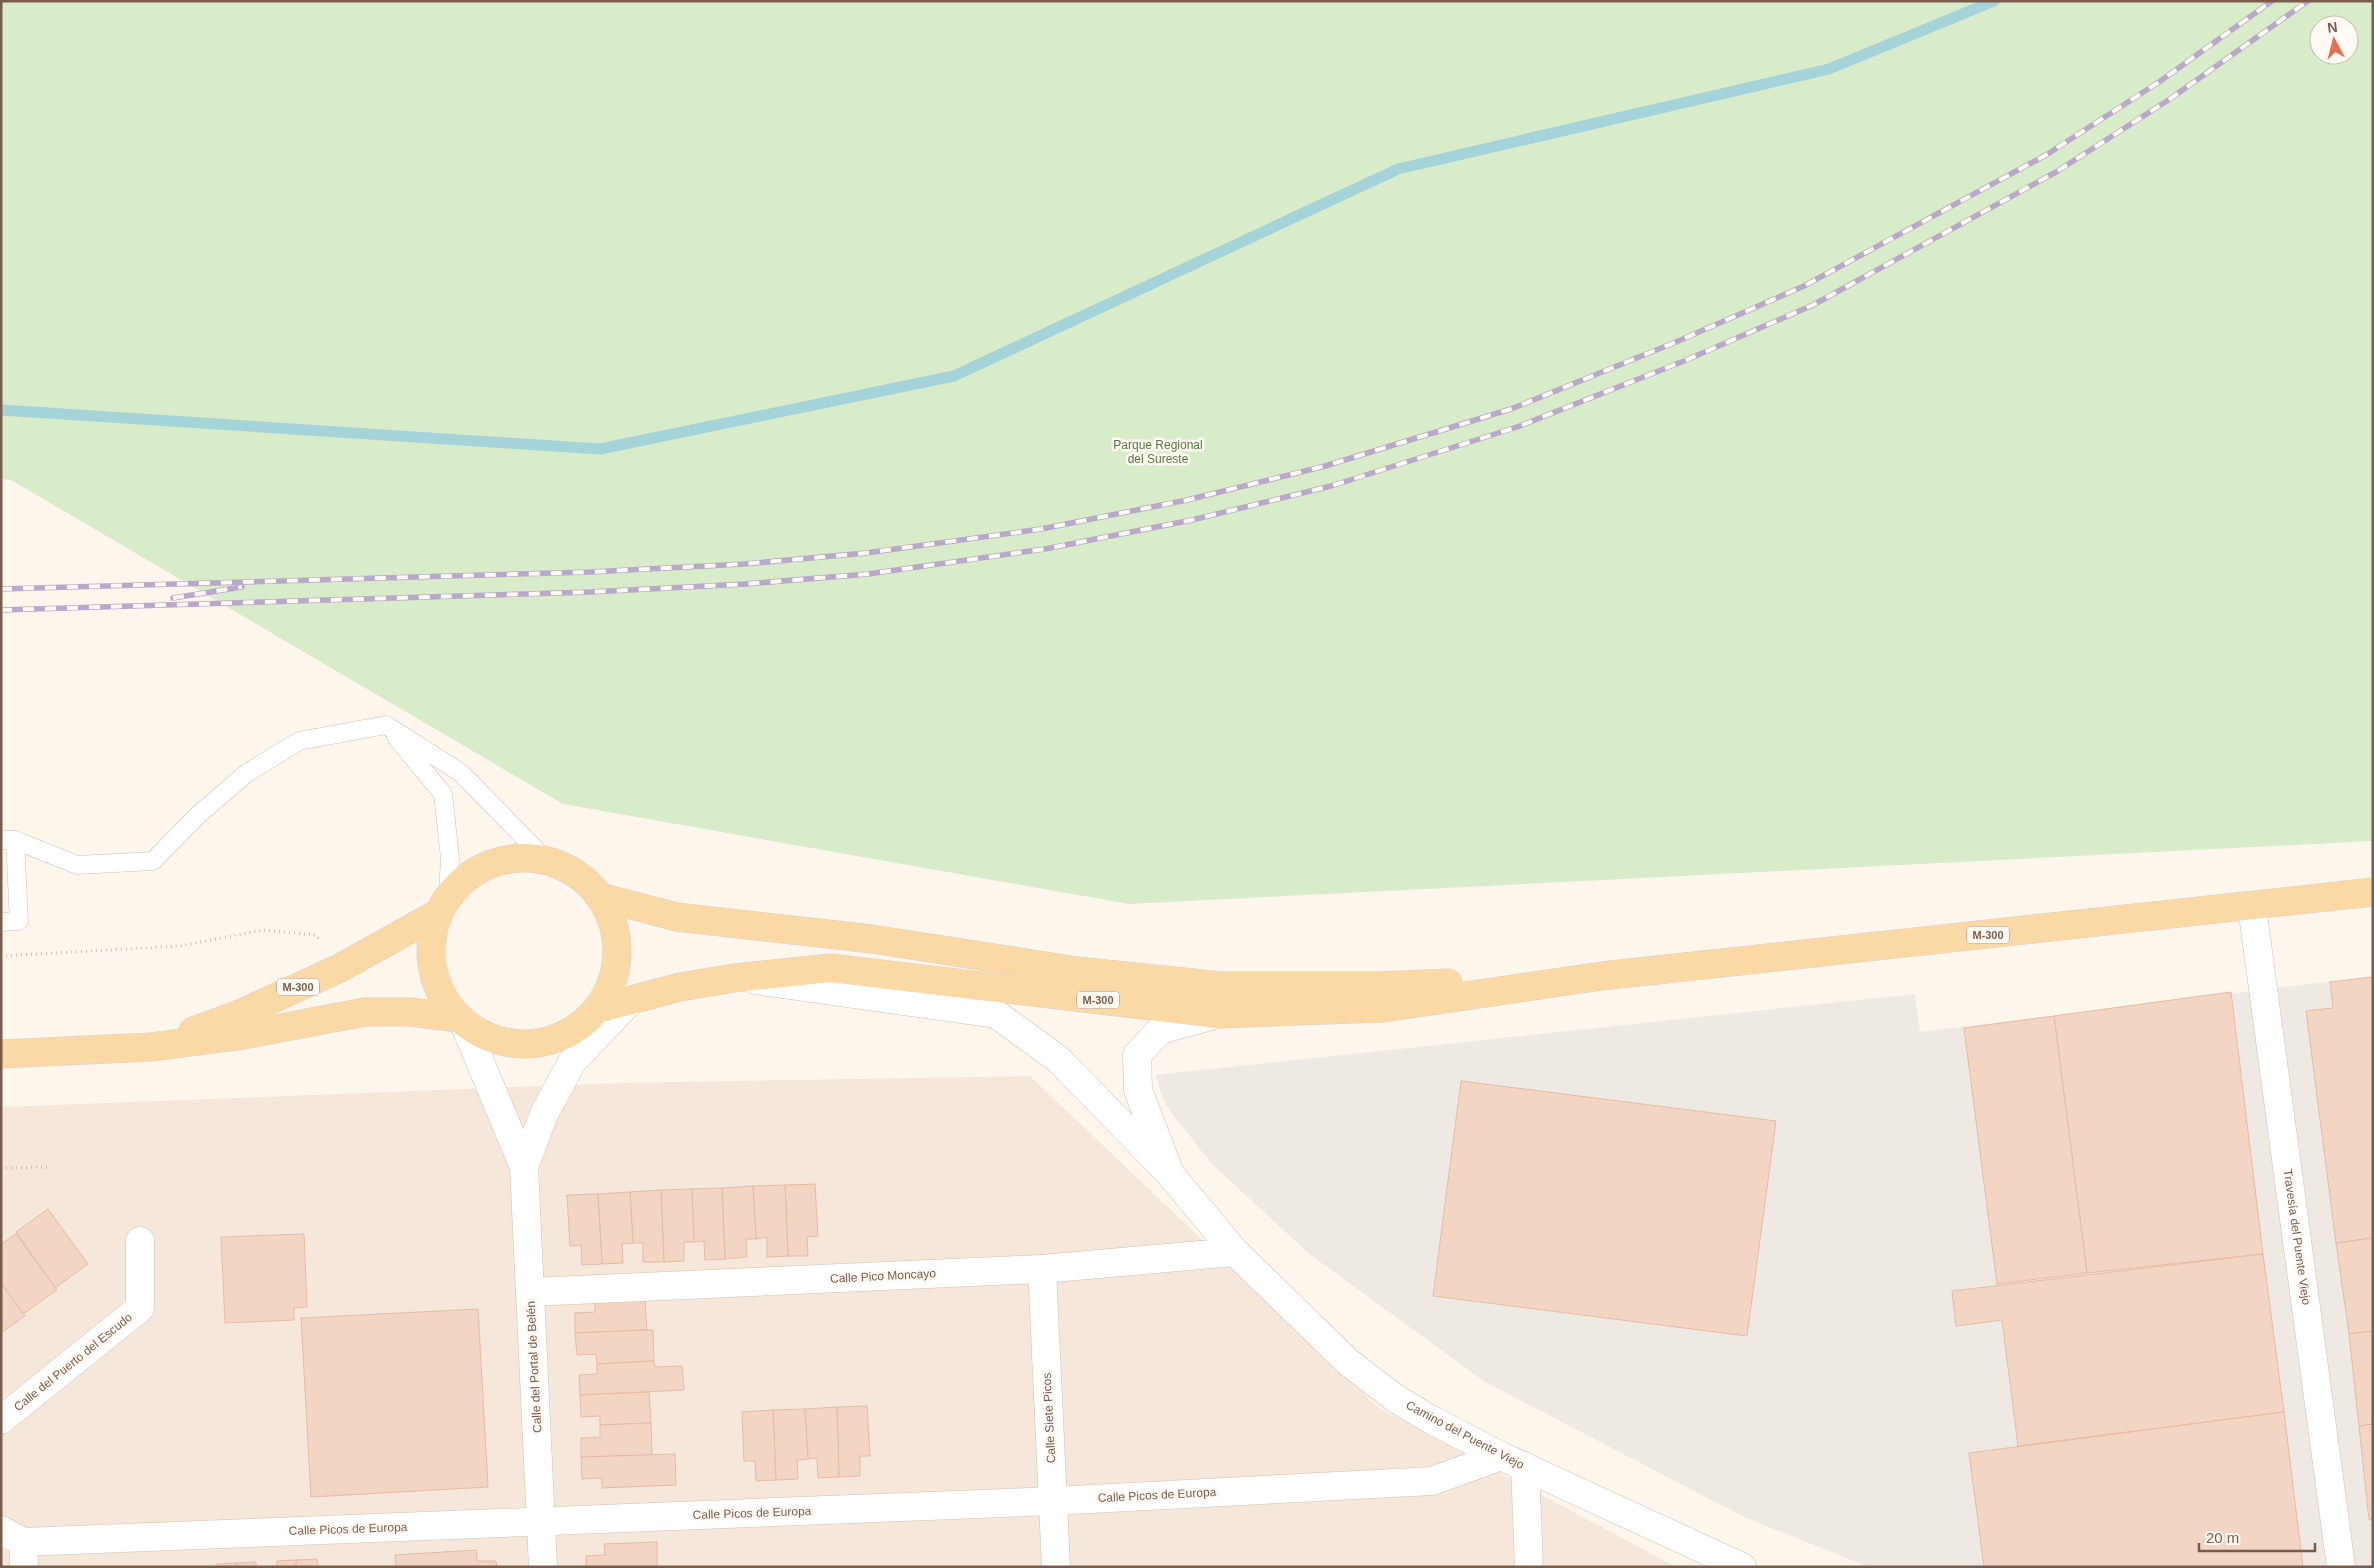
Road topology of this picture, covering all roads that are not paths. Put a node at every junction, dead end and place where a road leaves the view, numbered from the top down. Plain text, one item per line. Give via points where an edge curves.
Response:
1 (386, 725) junction
2 (8, 840) edge
3 (546, 860) junction
4 (2373, 892) edge
5 (600, 897) junction
6 (443, 904) junction
7 (2252, 907) junction
8 (1, 922) edge
9 (1602, 976) junction
10 (734, 978) junction
11 (629, 1002) junction
12 (597, 1009) junction
13 (1218, 1014) junction
14 (460, 1020) junction
15 (151, 1046) junction
16 (1, 1054) edge
17 (524, 1167) junction
18 (1170, 1174) junction
19 (140, 1242) dead end
20 (1235, 1252) junction
21 (1042, 1269) junction
22 (531, 1292) junction
23 (1, 1420) edge
24 (1513, 1461) junction
25 (1053, 1501) junction
26 (541, 1522) junction
27 (16, 1546) edge
28 (543, 1567) edge
29 (1056, 1567) edge
30 (1529, 1567) edge
31 (1742, 1567) edge
32 (2341, 1567) edge

1 - 2 lane via 299,740 247,773 153,860 77,865
1 - 3 lane via 461,773
1 - 6 lane via 443,794 450,858
2 - 8 lane via 19,921
3 - 5 main road, M-300 via 576,874
3 - 6 main road, M-300 via 524,857 502,860 482,868 463,880
4 - 7 main road, M-300
5 - 9 main road, M-300 via 678,917 872,939 1077,971 1222,986 1377,986
5 - 12 main road, M-300 via 611,917 617,951 611,984
6 - 14 main road, M-300 via 430,945 430,961 440,992
6 - 15 main road, M-300 via 340,968 242,1013
7 - 9 main road, M-300
7 - 32 street, Travesía del Puente Viejo
9 - 13 main road, M-300 via 1383,1008
10 - 11 main road, M-300 via 680,987
10 - 13 main road, M-300 via 830,968
10 - 18 street via 996,1014 1058,1059
11 - 12 main road, M-300
11 - 17 street via 572,1062 544,1114
12 - 14 main road, M-300 via 574,1029 547,1041 532,1043 502,1042 481,1034
13 - 18 street via 1160,1030 1138,1055 1138,1090
14 - 15 main road, M-300 via 410,1012 365,1012 244,1035
14 - 17 street
15 - 16 main road, M-300
17 - 22 street, Calle del Portal de Belén
18 - 20 street, Camino del Puente Viejo
19 - 23 street, Calle del Puerto del Escudo via 140,1308
20 - 21 street, Calle Pico Moncayo
20 - 24 street, Camino del Puente Viejo via 1348,1362 1387,1392 1428,1418
21 - 22 street, Calle Pico Moncayo
21 - 25 street, Calle Siete Picos
22 - 26 street, Calle del Portal de Belén
24 - 25 street, Calle Picos de Europa via 1432,1481
24 - 30 street
24 - 31 street, Camino del Puente Viejo
25 - 26 street, Calle Picos de Europa
25 - 29 street, Calle Siete Picos
26 - 27 street, Calle Picos de Europa
26 - 28 street, Calle del Portal de Belén

